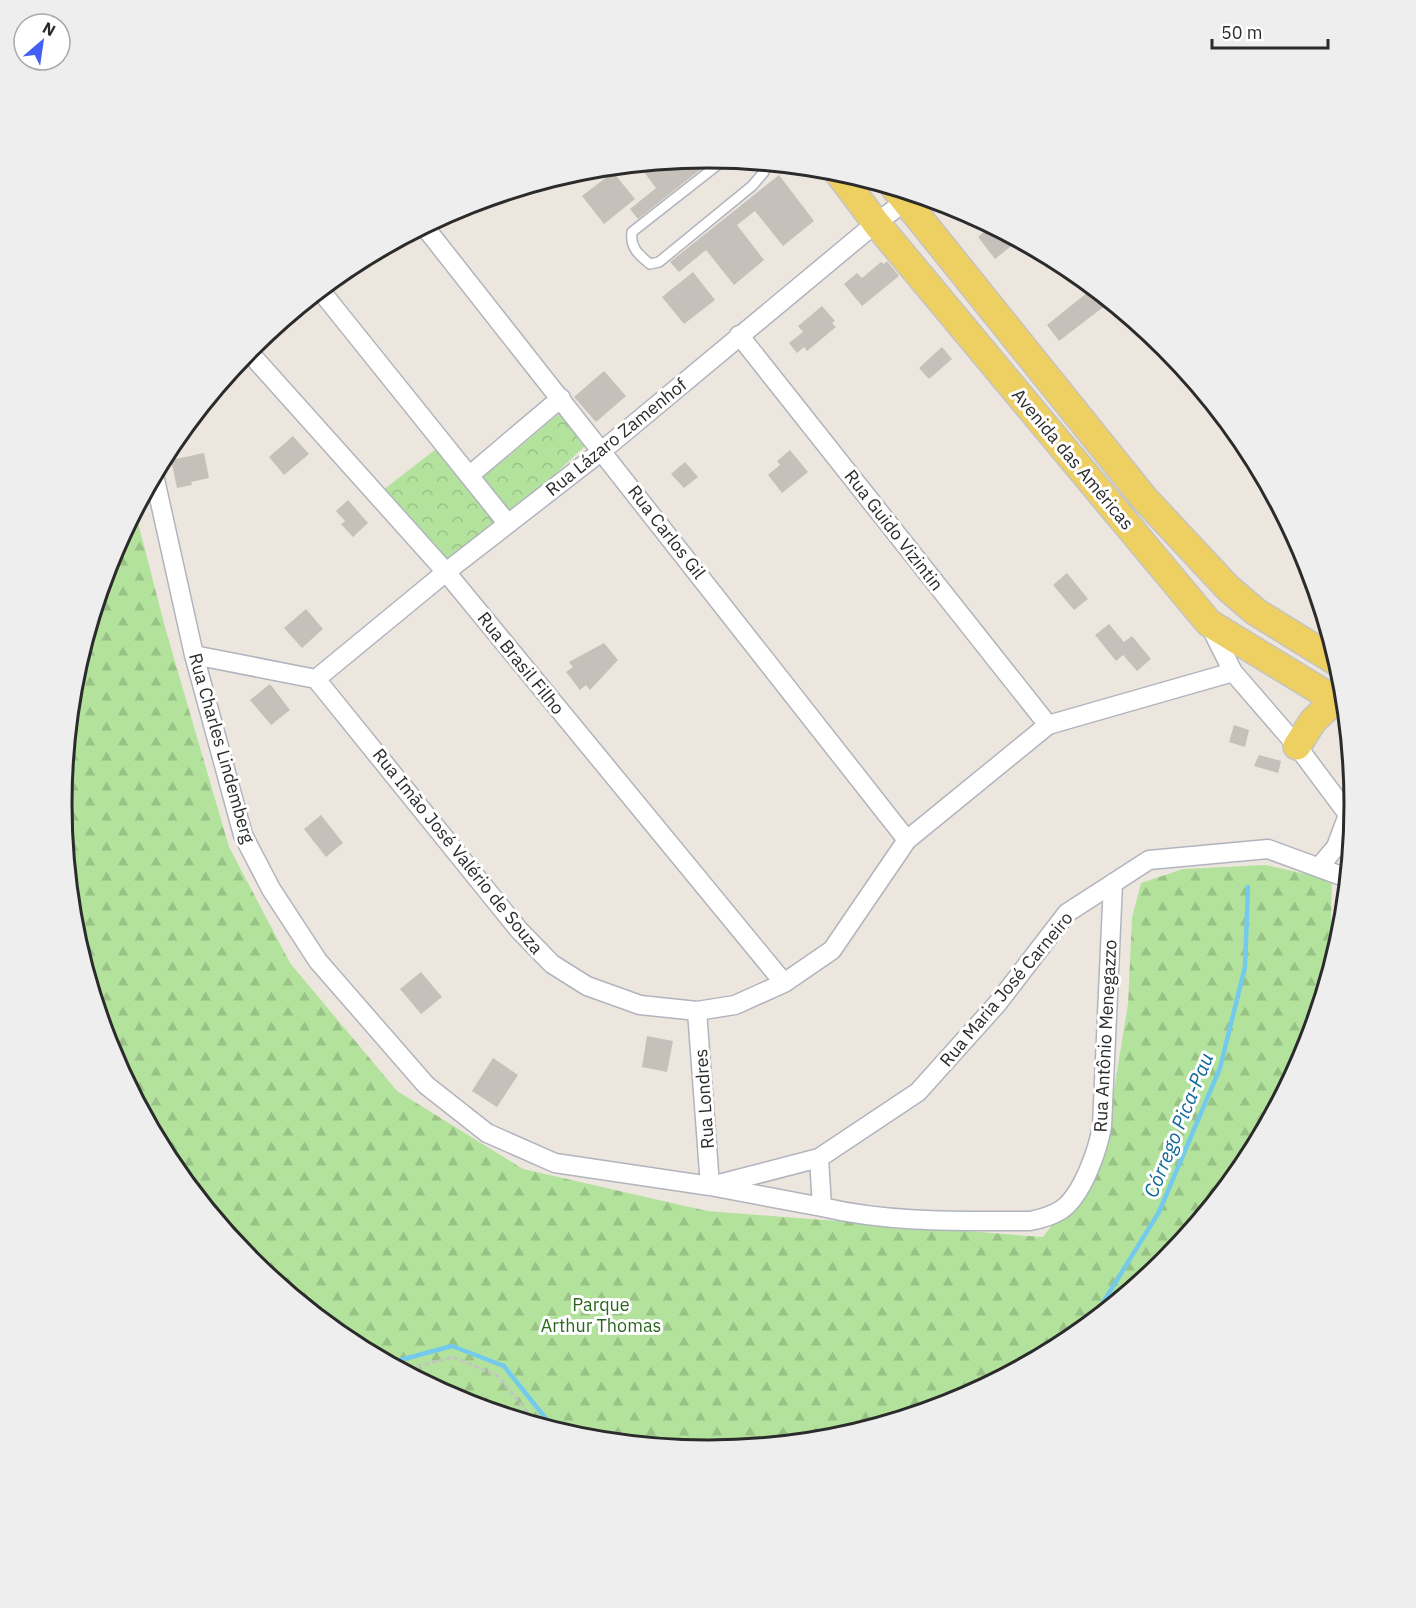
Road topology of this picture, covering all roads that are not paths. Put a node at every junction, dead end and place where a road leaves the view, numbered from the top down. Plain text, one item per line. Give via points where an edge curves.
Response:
1 (713, 168) edge
2 (764, 170) edge
3 (846, 184) edge
4 (901, 199) edge
5 (910, 201) edge
6 (876, 223) junction
7 (429, 233) edge
8 (325, 296) edge
9 (739, 335) junction
10 (254, 358) edge
11 (561, 398) junction
12 (603, 450) junction
13 (470, 476) junction
14 (157, 487) edge
15 (508, 524) junction
16 (446, 572) junction
17 (1209, 623) junction
18 (194, 655) junction
19 (1326, 655) edge
20 (1233, 672) junction
21 (316, 679) junction
22 (1336, 702) edge
23 (1336, 706) edge
24 (1048, 725) junction
25 (1296, 746) junction
26 (1344, 809) edge
27 (1343, 833) edge
28 (907, 840) junction
29 (1319, 867) junction
30 (1340, 879) edge
31 (1113, 883) junction
32 (784, 983) junction
33 (697, 1011) junction
34 (819, 1158) junction
35 (710, 1186) junction
36 (822, 1207) junction

1 - 2 lane via 632,232 636,252 650,264 659,262 752,186
3 - 6 main road, Avenida das Américas
4 - 6 street, Rua Lázaro Zamenhof
5 - 19 main road, Avenida das Américas via 1144,498 1228,588 1256,612
6 - 9 street, Rua Lázaro Zamenhof
6 - 17 main road, Avenida das Américas
7 - 11 street, Rua Carlos Gil
8 - 13 street
9 - 12 street, Rua Lázaro Zamenhof
9 - 24 street, Rua Guido Vizintin
10 - 16 street, Rua Brasil Filho
11 - 12 street, Rua Carlos Gil
11 - 13 street
12 - 15 street, Rua Lázaro Zamenhof
12 - 28 street, Rua Carlos Gil
13 - 15 street
14 - 18 street, Rua Charles Lindemberg
15 - 16 street, Rua Lázaro Zamenhof
16 - 21 street, Rua Lázaro Zamenhof
16 - 32 street, Rua Brasil Filho
17 - 20 street
17 - 22 main road, Avenida das Américas
18 - 21 street
18 - 35 street, Rua Charles Lindemberg via 243,835 271,889 318,961 426,1085 487,1133 555,1163
20 - 24 street, Rua Imão José Valério de Souza
20 - 25 street
21 - 33 street, Rua Imão José Valério de Souza via 519,930 552,964 587,986 640,1005
23 - 25 main road via 1313,721
24 - 28 street, Rua Imão José Valério de Souza
25 - 26 street
27 - 29 street
28 - 32 street, Rua Imão José Valério de Souza via 832,950
29 - 30 street, Rua Maria José Carneiro
29 - 31 street, Rua Maria José Carneiro via 1268,849 1149,860
31 - 34 street, Rua Maria José Carneiro via 1067,913 997,1004 918,1092
31 - 36 street, Rua Antônio Menegazzo via 1102,1126 1098,1147 1082,1182 1063,1209 1030,1221 933,1221 858,1216
32 - 33 street, Rua Imão José Valério de Souza via 735,1005
33 - 35 street, Rua Londres
34 - 35 street, Rua Charles Lindemberg
34 - 36 street
35 - 36 street, Rua Antônio Menegazzo

